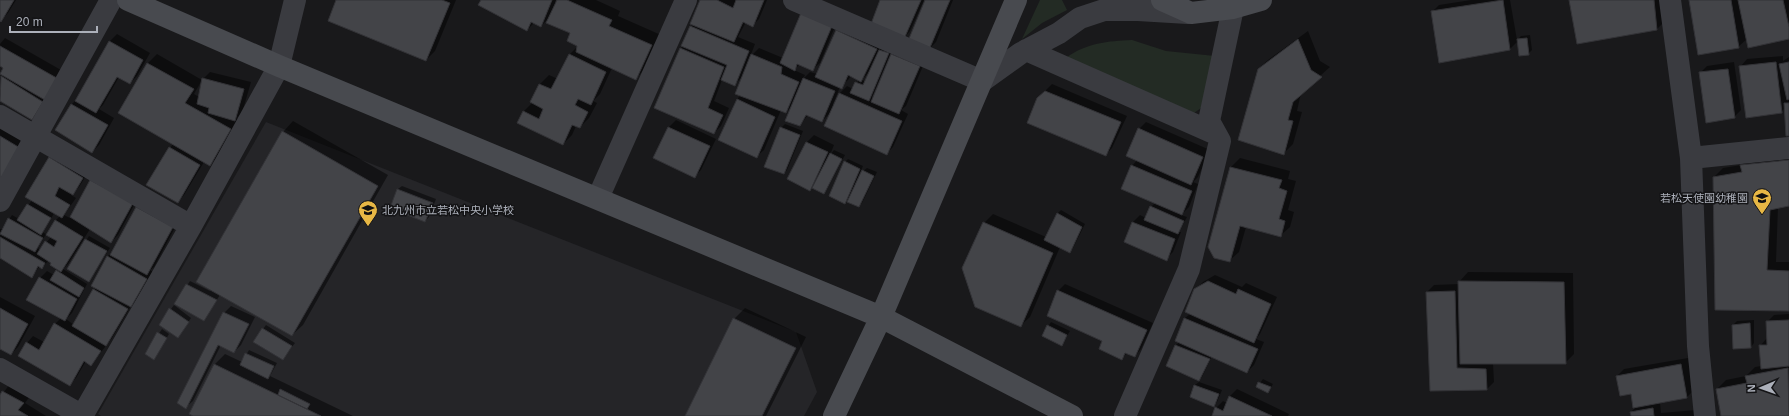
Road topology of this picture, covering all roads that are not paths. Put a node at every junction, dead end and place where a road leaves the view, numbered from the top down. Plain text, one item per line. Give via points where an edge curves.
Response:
1 (110, 0) edge
2 (128, 0) edge
3 (295, 0) edge
4 (686, 0) edge
5 (794, 0) edge
6 (1016, 0) edge
7 (1162, 0) edge
8 (1261, 0) edge
9 (1670, 0) edge
10 (1233, 8) junction
11 (1191, 13) junction
12 (1026, 50) junction
13 (279, 66) junction
14 (982, 81) junction
15 (0, 116) edge
16 (1216, 134) junction
17 (36, 137) junction
18 (1789, 148) edge
19 (1691, 158) junction
20 (598, 198) junction
21 (0, 201) edge
22 (191, 226) junction
23 (881, 317) junction
24 (0, 369) edge
25 (82, 416) edge
26 (834, 416) edge
27 (1072, 416) edge
28 (1125, 416) edge
29 (1706, 416) edge

1 - 17 street
2 - 13 street
3 - 13 street
4 - 20 street
5 - 14 street
6 - 14 street
7 - 11 street
8 - 10 street
9 - 19 street
10 - 11 street
10 - 16 street via 1209,121
11 - 12 street via 1104,10 1080,18
12 - 14 street
12 - 16 street
13 - 20 street
13 - 22 street
14 - 23 street
15 - 17 street
16 - 28 street via 1220,141 1189,268
17 - 21 street
17 - 22 street
18 - 19 street
19 - 29 street via 1698,346
20 - 23 street
22 - 25 street
23 - 26 street
23 - 27 street
24 - 25 street

